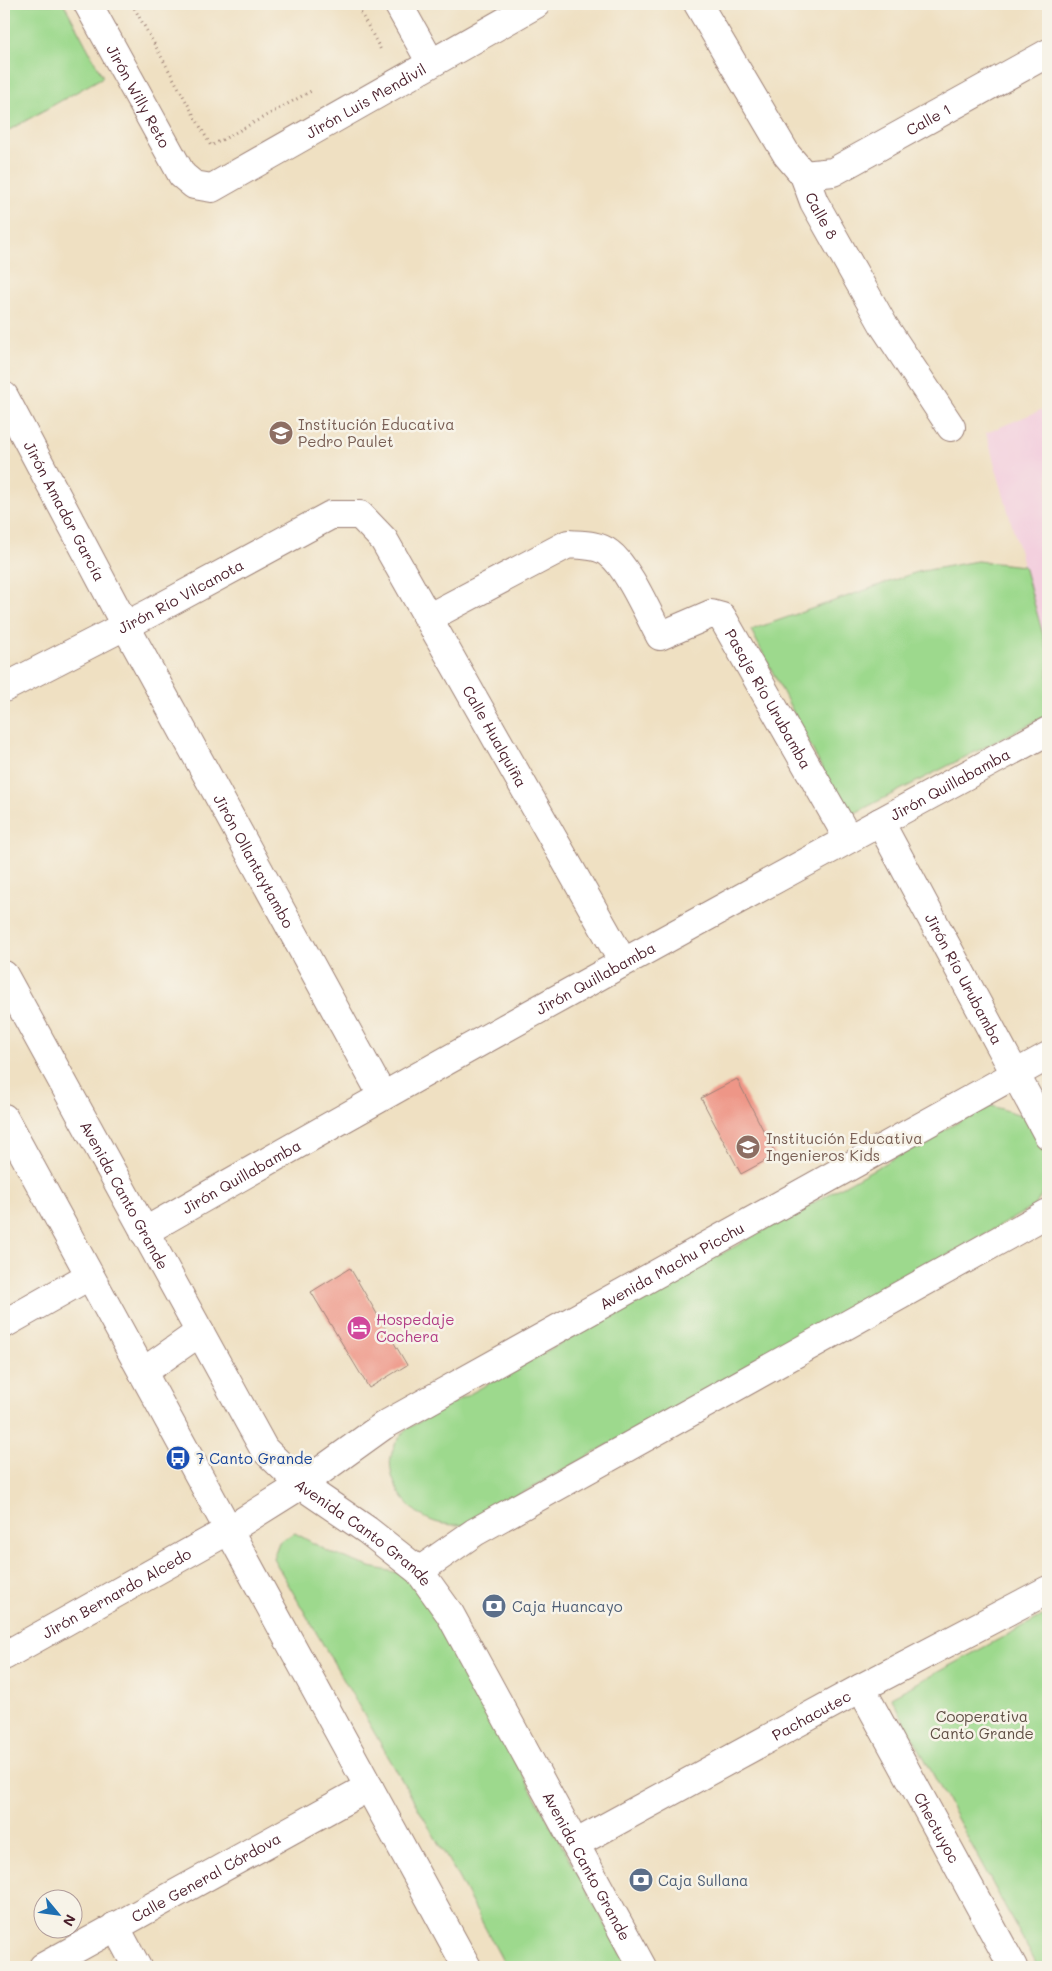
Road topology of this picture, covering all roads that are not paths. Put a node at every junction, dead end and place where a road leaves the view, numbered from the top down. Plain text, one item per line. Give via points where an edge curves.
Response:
1 (88, 4) edge
2 (398, 4) edge
3 (536, 4) edge
4 (698, 4) edge
5 (1048, 53) edge
6 (431, 63) junction
7 (804, 175) junction
8 (194, 185) joint
9 (4, 396) edge
10 (951, 427) dead end
11 (360, 515) joint
12 (428, 618) junction
13 (125, 625) junction
14 (4, 688) edge
15 (1048, 731) edge
16 (880, 822) junction
17 (848, 838) junction
18 (623, 962) junction
19 (4, 975) edge
20 (1048, 1056) edge
21 (1016, 1073) junction
22 (382, 1095) junction
23 (4, 1118) edge
24 (1048, 1135) edge
25 (1048, 1213) edge
26 (144, 1232) junction
27 (89, 1276) junction
28 (4, 1324) edge
29 (200, 1332) junction
30 (143, 1372) junction
31 (300, 1485) junction
32 (229, 1530) junction
33 (419, 1572) junction
34 (1048, 1590) edge
35 (4, 1656) edge
36 (861, 1688) junction
37 (369, 1787) junction
38 (575, 1844) junction
39 (115, 1926) junction
40 (43, 1967) edge
41 (137, 1967) edge
42 (467, 1967) edge
43 (642, 1967) edge
44 (1013, 1967) edge

1 - 8 street, Jirón Willy Reto via 182,175
2 - 6 street
3 - 6 street, Jirón Luis Mendivil
4 - 7 street, Calle 8 via 787,155
5 - 7 street, Calle 1 via 833,172
6 - 8 street, Jirón Luis Mendivil via 212,188
7 - 10 street, Calle 8 via 814,202 884,326
9 - 13 street, Jirón Amador García
11 - 12 street, Calle Hualquiña via 384,540
11 - 13 street, Jirón Río Vilcanota via 332,515
12 - 17 street, Pasaje Río Urubamba via 568,544 590,545 608,552 619,563 660,636 711,614 722,617
12 - 18 street, Calle Hualquiña
13 - 14 street, Jirón Río Vilcanota
13 - 22 street, Jirón Ollantaytambo
15 - 16 street, Jirón Quillabamba
16 - 17 street, Jirón Quillabamba
16 - 21 street, Jirón Río Urubamba
17 - 18 street, Jirón Quillabamba
18 - 22 street, Jirón Quillabamba
19 - 26 street, Avenida Canto Grande
20 - 21 street, Avenida Machu Picchu
21 - 24 street, Jirón Río Urubamba
21 - 31 street, Avenida Machu Picchu via 383,1426
22 - 26 street, Jirón Quillabamba
23 - 27 street
25 - 33 street via 475,1532
26 - 29 street, Avenida Canto Grande
27 - 28 street
27 - 30 street
29 - 30 street
29 - 31 street, Avenida Canto Grande via 264,1449
30 - 32 street
31 - 32 street, Avenida Machu Picchu
31 - 33 street, Avenida Canto Grande via 367,1530
32 - 35 street, Jirón Bernardo Alcedo
32 - 37 street
33 - 38 street, Avenida Canto Grande via 450,1614
34 - 36 street, Pachacutec
36 - 38 street, Pachacutec
36 - 44 street, Chectuyoc
37 - 39 street, Calle General Córdova
37 - 42 street
38 - 43 street, Avenida Canto Grande
39 - 40 street, Calle General Córdova
39 - 41 street

